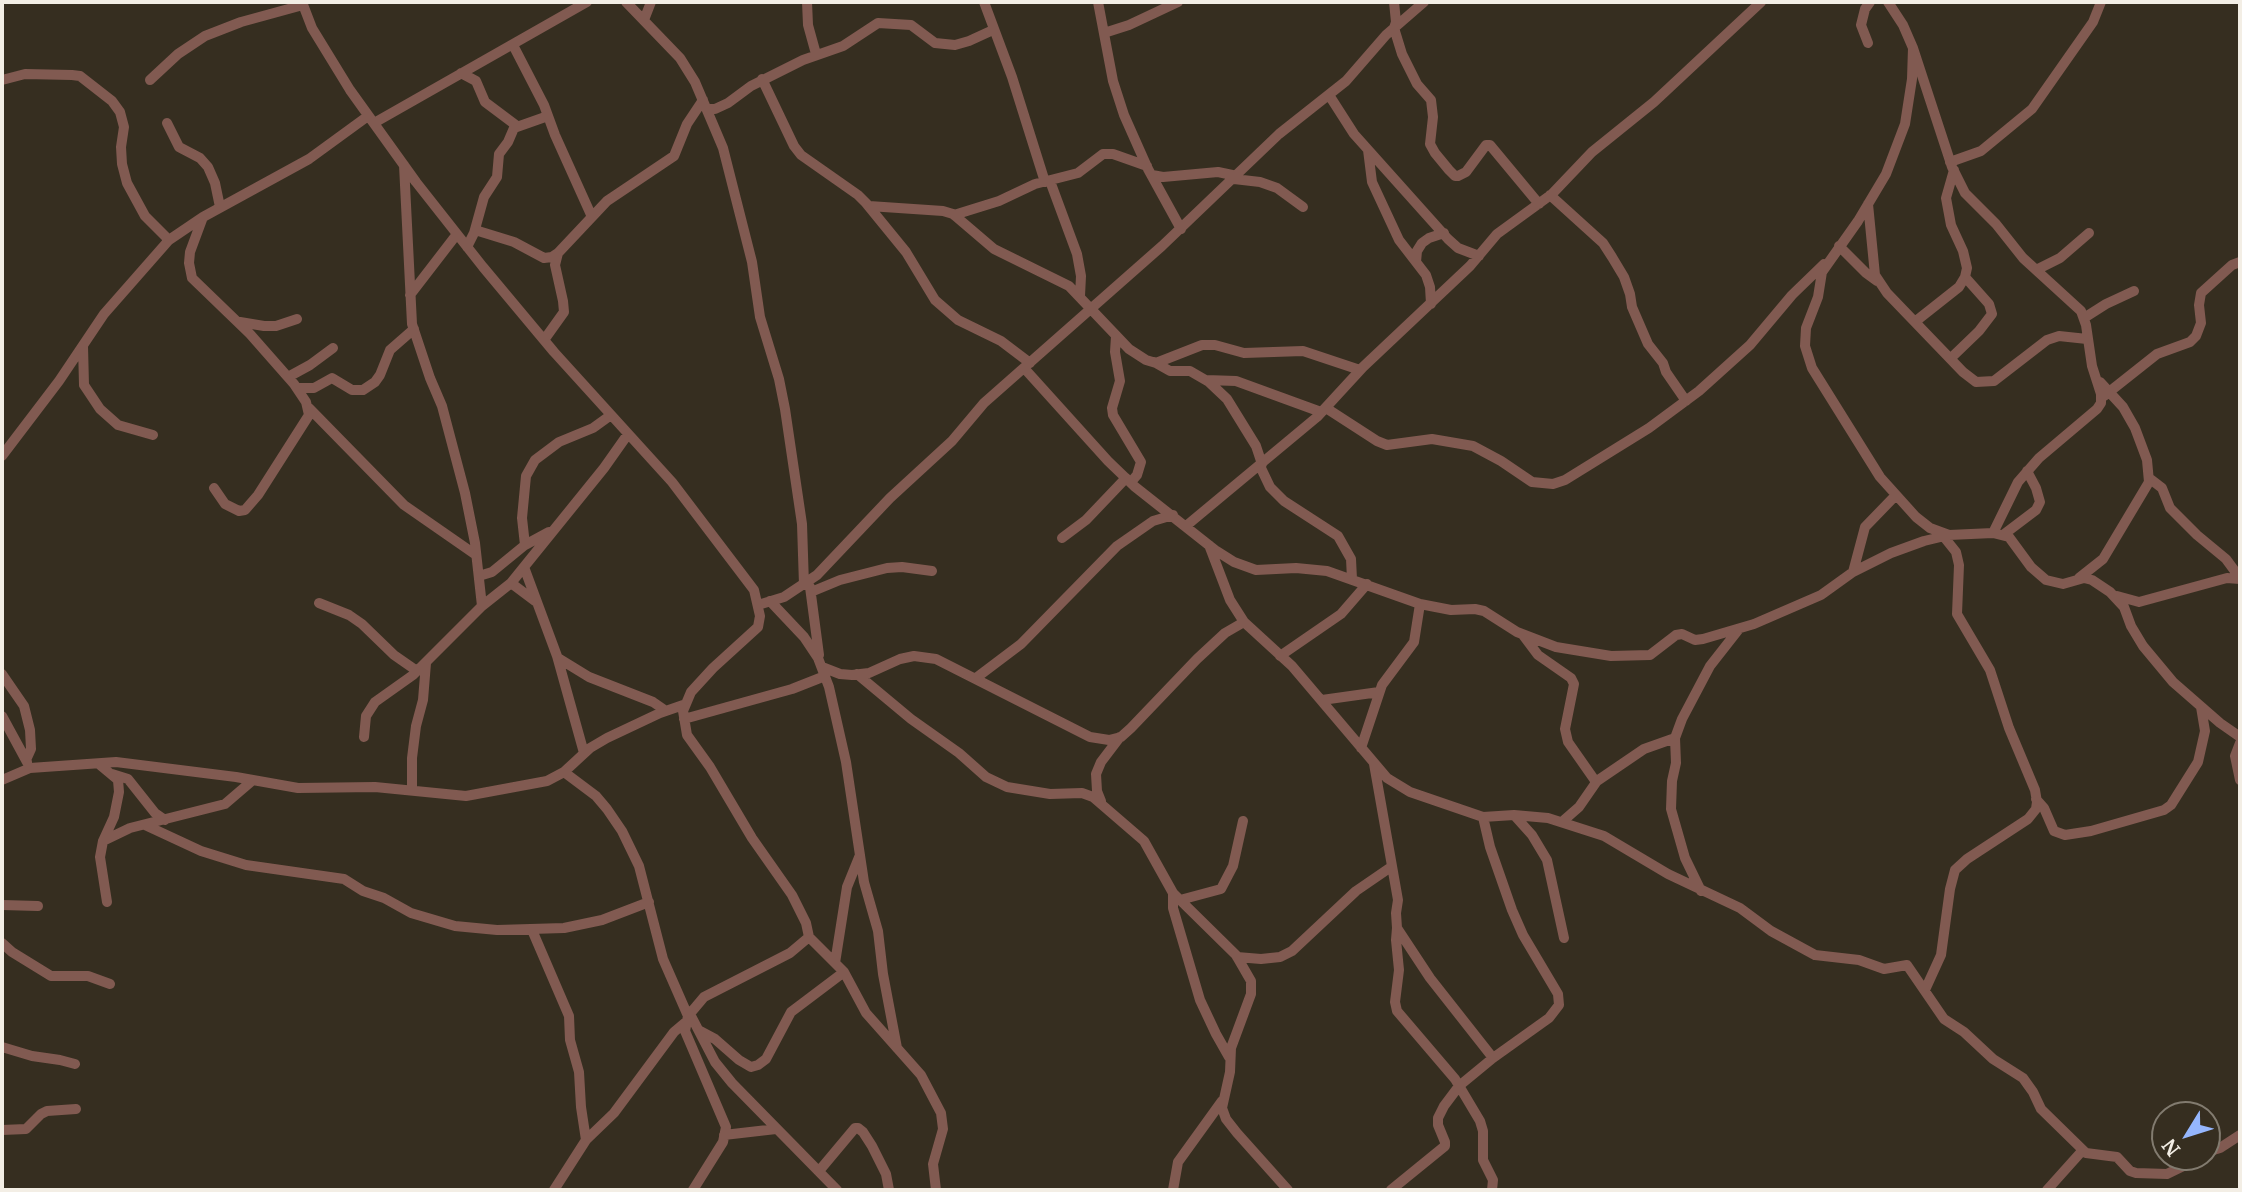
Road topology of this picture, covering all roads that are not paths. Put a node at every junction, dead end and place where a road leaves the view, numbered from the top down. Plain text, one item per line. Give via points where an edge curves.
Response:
1 (587, 2) edge
2 (626, 2) edge
3 (651, 2) edge
4 (807, 2) edge
5 (984, 2) edge
6 (1098, 2) edge
7 (1178, 2) edge
8 (1394, 2) edge
9 (1400, 2) edge
10 (1424, 2) edge
11 (1761, 2) edge
12 (1870, 2) edge
13 (1888, 2) edge
14 (2101, 2) edge
15 (302, 3) edge
16 (1415, 9) junction
17 (644, 20) junction
18 (1394, 28) junction
19 (993, 30) junction
20 (1104, 33) junction
21 (1868, 43) dead end
22 (513, 45) junction
23 (1913, 48) junction
24 (817, 54) junction
25 (461, 73) junction
26 (762, 79) junction
27 (2, 80) edge
28 (150, 80) dead end
29 (1329, 95) junction
30 (705, 104) junction
31 (548, 116) junction
32 (371, 120) junction
33 (166, 123) dead end
34 (517, 126) junction
35 (1133, 135) junction
36 (1368, 150) junction
37 (1120, 157) junction
38 (404, 165) junction
39 (1952, 166) junction
40 (1149, 171) junction
41 (1236, 178) junction
42 (1047, 182) junction
43 (1550, 195) junction
44 (1539, 204) junction
45 (1868, 204) junction
46 (869, 206) junction
47 (220, 207) junction
48 (1303, 207) dead end
49 (954, 215) junction
50 (203, 216) junction
51 (592, 217) junction
52 (1181, 229) junction
53 (475, 230) junction
54 (1444, 233) junction
55 (2089, 233) dead end
56 (457, 234) junction
57 (169, 240) junction
58 (1839, 246) junction
59 (467, 247) junction
60 (558, 253) junction
61 (1479, 256) junction
62 (1416, 262) junction
63 (1826, 262) junction
64 (2240, 262) edge
65 (2036, 270) junction
66 (1965, 277) junction
67 (1881, 284) junction
68 (2134, 291) dead end
69 (411, 295) junction
70 (1080, 296) junction
71 (1431, 304) junction
72 (1092, 308) junction
73 (2084, 317) junction
74 (297, 319) dead end
75 (236, 320) junction
76 (1916, 321) junction
77 (414, 329) junction
78 (1116, 336) junction
79 (2087, 339) junction
80 (544, 340) junction
81 (83, 345) junction
82 (332, 348) dead end
83 (1951, 358) junction
84 (1154, 362) junction
85 (1027, 365) junction
86 (1360, 370) junction
87 (288, 377) junction
88 (1206, 380) junction
89 (297, 388) junction
90 (2105, 395) junction
91 (1686, 401) junction
92 (309, 408) junction
93 (1324, 410) junction
94 (611, 415) junction
95 (628, 434) junction
96 (153, 435) dead end
97 (2, 456) edge
98 (1261, 465) junction
99 (2027, 471) junction
100 (2149, 478) junction
101 (1128, 480) junction
102 (214, 488) dead end
103 (1896, 495) junction
104 (1173, 515) junction
105 (1186, 526) junction
106 (552, 530) junction
107 (1998, 534) junction
108 (1946, 536) junction
109 (1062, 538) dead end
110 (525, 545) junction
111 (1209, 545) junction
112 (477, 555) junction
113 (524, 567) junction
114 (932, 571) dead end
115 (1853, 572) junction
116 (479, 576) junction
117 (2079, 578) junction
118 (2240, 578) edge
119 (1352, 579) junction
120 (511, 583) junction
121 (1367, 584) junction
122 (808, 586) junction
123 (2113, 594) junction
124 (535, 601) junction
125 (769, 601) junction
126 (319, 603) dead end
127 (1420, 604) junction
128 (758, 605) junction
129 (482, 606) junction
130 (1244, 622) junction
131 (1740, 629) junction
132 (1522, 635) junction
133 (1280, 656) junction
134 (558, 659) junction
135 (426, 663) junction
136 (822, 669) junction
137 (417, 671) junction
138 (2, 674) edge
139 (857, 674) junction
140 (976, 678) junction
141 (1379, 692) junction
142 (1322, 700) junction
143 (686, 704) junction
144 (2201, 707) junction
145 (666, 711) junction
146 (2, 716) edge
147 (684, 719) junction
148 (364, 737) dead end
149 (1121, 737) junction
150 (2240, 737) edge
151 (1675, 738) junction
152 (2240, 743) edge
153 (1361, 748) junction
154 (584, 753) junction
155 (1374, 763) junction
156 (28, 764) junction
157 (100, 765) junction
158 (564, 772) junction
159 (111, 774) junction
160 (2, 780) edge
161 (253, 780) junction
162 (2240, 780) edge
163 (1596, 782) junction
164 (412, 789) junction
165 (2036, 799) junction
166 (1101, 802) junction
167 (1514, 815) junction
168 (1483, 817) junction
169 (165, 820) junction
170 (1243, 821) dead end
171 (1563, 821) junction
172 (145, 825) junction
173 (103, 841) junction
174 (860, 853) junction
175 (1391, 867) junction
176 (1702, 891) junction
177 (1176, 897) junction
178 (107, 902) dead end
179 (649, 902) junction
180 (2, 905) edge
181 (38, 906) dead end
182 (1397, 928) junction
183 (533, 930) junction
184 (809, 937) junction
185 (1564, 938) dead end
186 (2, 943) edge
187 (1237, 957) junction
188 (835, 963) junction
189 (844, 972) junction
190 (110, 985) dead end
191 (1925, 990) junction
192 (689, 1017) junction
193 (700, 1031) junction
194 (2, 1047) edge
195 (897, 1048) junction
196 (1229, 1057) junction
197 (1493, 1058) junction
198 (75, 1064) dead end
199 (1459, 1086) junction
200 (1222, 1101) junction
201 (76, 1110) dead end
202 (2, 1129) edge
203 (776, 1129) junction
204 (724, 1135) junction
205 (2240, 1135) edge
206 (586, 1140) junction
207 (2221, 1147) edge
208 (2082, 1150) junction
209 (819, 1171) junction
210 (2173, 1171) edge
211 (554, 1190) edge
212 (693, 1190) edge
213 (837, 1190) edge
214 (889, 1190) edge
215 (936, 1190) edge
216 (1172, 1190) edge
217 (1288, 1190) edge
218 (1391, 1190) edge
219 (1492, 1190) edge
220 (2047, 1190) edge

1 - 22 street
2 - 17 street
3 - 17 street
4 - 24 street
5 - 19 street
6 - 20 street
7 - 20 street
8 - 18 street
9 - 16 street
10 - 16 street
11 - 43 street
12 - 21 street via 1861,25
13 - 23 street
14 - 39 street via 2032,109 1982,151
15 - 28 street via 205,36
15 - 32 street via 312,28
16 - 18 street
17 - 30 street via 680,58
18 - 29 street
18 - 44 street via 1410,71 1431,100 1430,144 1449,170 1462,175 1490,145
19 - 24 street via 955,45 935,43 911,25 878,23 843,46
19 - 42 street
20 - 35 street via 1113,81
22 - 25 street
22 - 31 street
23 - 39 street
23 - 45 street via 1905,124 1886,174
24 - 26 street
25 - 32 street
25 - 34 street via 476,81 485,102
26 - 30 street via 728,103 715,108
26 - 46 street via 794,146
27 - 57 street via 25,74 80,76 111,101 124,127 121,148 127,183 145,216
29 - 36 street
29 - 41 street via 1279,134
30 - 51 street via 687,124 674,156 607,201
30 - 122 street via 723,148 783,399
31 - 34 street
31 - 51 street
32 - 38 street
32 - 47 street
33 - 47 street via 179,147 208,167
34 - 53 street via 499,154 497,177 484,197
35 - 37 street
35 - 40 street
36 - 54 street
36 - 62 street via 1372,182 1399,240
37 - 40 street
37 - 42 street via 1103,154 1088,168
38 - 56 street
38 - 69 street
39 - 65 street via 1965,193
39 - 66 street via 1945,198 1963,251
40 - 41 street via 1163,177 1218,172
40 - 52 street
41 - 48 street via 1277,188
41 - 52 street
42 - 49 street
42 - 70 street via 1077,254
43 - 44 street
43 - 91 street via 1603,243 1624,277 1648,344
44 - 61 street via 1503,228
45 - 58 street
45 - 67 street via 1875,275
46 - 49 street
46 - 85 street via 935,300 978,332 1001,341
47 - 50 street
49 - 70 street via 995,249
50 - 57 street
50 - 75 street via 190,252 192,278
51 - 60 street
52 - 72 street
53 - 59 street
53 - 60 street via 514,242 544,258
54 - 61 street via 1458,248
54 - 62 street via 1422,243
55 - 65 street via 2060,258
56 - 59 street
56 - 69 street
57 - 81 street
58 - 63 street
58 - 67 street
59 - 80 street
60 - 80 street via 555,265 564,312
61 - 71 street
62 - 71 street via 1426,275
63 - 91 street via 1750,345
63 - 103 street via 1806,328 1809,360 1880,477
64 - 90 street via 2201,293 2201,323 2190,342 2157,354
65 - 73 street
66 - 76 street
66 - 83 street via 1989,303 1992,314
67 - 76 street
68 - 73 street
69 - 77 street
70 - 72 street
71 - 86 street
72 - 78 street
72 - 85 street
73 - 79 street
74 - 75 street via 264,327
75 - 87 street
76 - 83 street
77 - 89 street via 390,350 380,376 363,390 352,390 332,378 314,388
77 - 112 street via 442,406
78 - 84 street
78 - 101 street via 1120,381 1112,415 1141,462 1138,475
79 - 83 street via 2059,336 2047,340 1994,381 1983,383 1976,382
79 - 90 street
80 - 94 street
81 - 96 street via 84,385 100,409 118,425
81 - 97 street
82 - 87 street
84 - 86 street via 1215,345 1244,354 1303,351
84 - 88 street via 1162,369 1190,372
85 - 101 street via 1046,395
85 - 122 street via 984,403
86 - 93 street
87 - 89 street
88 - 93 street via 1236,381
88 - 98 street via 1227,400 1256,446
89 - 92 street
90 - 99 street via 2097,410
90 - 100 street via 2123,407 2135,428
91 - 93 street via 1553,485 1532,482 1473,446 1432,439 1387,445
92 - 102 street via 304,425 250,506 232,509
92 - 112 street via 404,505
93 - 98 street
94 - 95 street
94 - 110 street via 535,460 526,476
95 - 106 street
95 - 128 street via 750,581
98 - 105 street
98 - 119 street via 1270,487 1284,501 1338,536 1351,559
99 - 107 street via 2018,482
99 - 107 street via 2040,502 2036,510
100 - 117 street via 2109,551
100 - 118 street via 2162,488 2170,508 2226,559
101 - 104 street
101 - 109 street
103 - 108 street via 1916,517
103 - 115 street via 1865,527
104 - 105 street
104 - 140 street via 1117,545 1021,645
105 - 111 street
106 - 110 street
106 - 113 street
107 - 108 street
107 - 117 street via 2013,539 2031,567 2046,580 2063,584
108 - 115 street via 1910,545
108 - 165 street via 1959,565 1957,614 1990,670
110 - 116 street via 492,572
111 - 119 street via 1256,570 1296,568
111 - 130 street via 1230,600
112 - 116 street
113 - 120 street
113 - 124 street
114 - 122 street via 887,568
115 - 131 street via 1821,595
116 - 129 street
117 - 123 street via 2092,580
118 - 123 street via 2139,602
119 - 121 street
120 - 124 street
120 - 129 street
121 - 127 street
121 - 133 street via 1341,614
122 - 125 street
122 - 136 street
123 - 144 street via 2150,654
124 - 134 street
125 - 128 street
125 - 136 street via 804,636
126 - 137 street via 362,624
127 - 132 street via 1484,611
127 - 141 street via 1413,642
128 - 143 street via 758,626 713,668
129 - 135 street
130 - 133 street
130 - 149 street via 1196,659
131 - 132 street via 1703,639 1676,635 1650,655 1633,657 1556,648
131 - 151 street via 1710,666
132 - 163 street via 1538,655 1571,678 1574,684 1565,729 1568,742
133 - 142 street
134 - 145 street
134 - 154 street
135 - 137 street
135 - 164 street
136 - 139 street
136 - 147 street via 792,689
136 - 174 street via 846,762
137 - 148 street via 374,702 366,716
138 - 156 street via 24,706 30,730
139 - 140 street via 914,656 936,659
139 - 166 street via 986,777 1007,787 1050,794 1082,793
140 - 149 street via 1090,737
141 - 142 street
141 - 153 street
142 - 153 street
143 - 145 street
143 - 147 street
144 - 150 street
144 - 165 street via 2205,731 2198,762 2164,810 2065,835 2054,831
145 - 154 street
146 - 156 street
147 - 184 street via 687,735 792,895
149 - 166 street via 1097,774
151 - 163 street via 1644,749
151 - 176 street via 1671,809 1685,858
152 - 162 street via 2235,756
153 - 155 street
154 - 158 street
155 - 168 street via 1387,778 1410,792
155 - 175 street
156 - 157 street
156 - 160 street
157 - 159 street
157 - 161 street via 135,764
158 - 164 street via 547,780 466,796
158 - 179 street via 596,796 621,831 639,866
159 - 169 street via 128,779
159 - 173 street via 118,780 119,792
161 - 164 street via 298,788
161 - 169 street via 225,804
163 - 171 street
165 - 191 street via 2036,809 2028,818 1955,870 1941,955
166 - 177 street via 1144,841
167 - 168 street
167 - 171 street
167 - 185 street via 1547,860
168 - 197 street via 1512,910 1558,994 1559,1005 1549,1018
169 - 172 street
170 - 177 street via 1233,866 1221,889
171 - 176 street via 1613,840
172 - 173 street
172 - 183 street via 234,862 344,879 411,913 455,926
173 - 178 street via 100,857
174 - 188 street via 847,887
174 - 195 street
175 - 182 street via 1398,900
175 - 187 street via 1356,891 1292,951 1280,957
176 - 191 street via 1740,908 1815,955 1859,960 1884,969 1907,965
177 - 187 street
177 - 196 street via 1173,908 1200,1000
179 - 183 street via 602,920
179 - 192 street via 663,958
180 - 181 street
182 - 197 street
182 - 199 street via 1397,1011
183 - 206 street via 569,1016
184 - 188 street
184 - 192 street via 790,953 704,997
186 - 190 street via 51,976 88,976
187 - 196 street via 1251,981 1251,994
188 - 189 street
189 - 193 street via 791,1012 766,1059 758,1065 751,1067 739,1060
189 - 195 street via 866,1013
191 - 208 street via 1944,1019 2023,1078 2041,1109
192 - 193 street
192 - 204 street via 685,1031 726,1127
192 - 206 street via 614,1113
193 - 203 street via 715,1062
194 - 198 street
195 - 215 street via 921,1075 941,1113 943,1129 933,1164
196 - 200 street
197 - 199 street
199 - 218 street via 1438,1118 1444,1146
199 - 219 street via 1483,1131 1483,1160 1493,1180
200 - 216 street via 1178,1162
200 - 217 street via 1226,1119
201 - 202 street via 47,1111 26,1129
203 - 204 street
203 - 209 street
204 - 212 street
205 - 207 street
206 - 211 street
208 - 210 street via 2093,1156 2117,1157 2136,1173
208 - 220 street
209 - 213 street
209 - 214 street via 858,1128 873,1146

